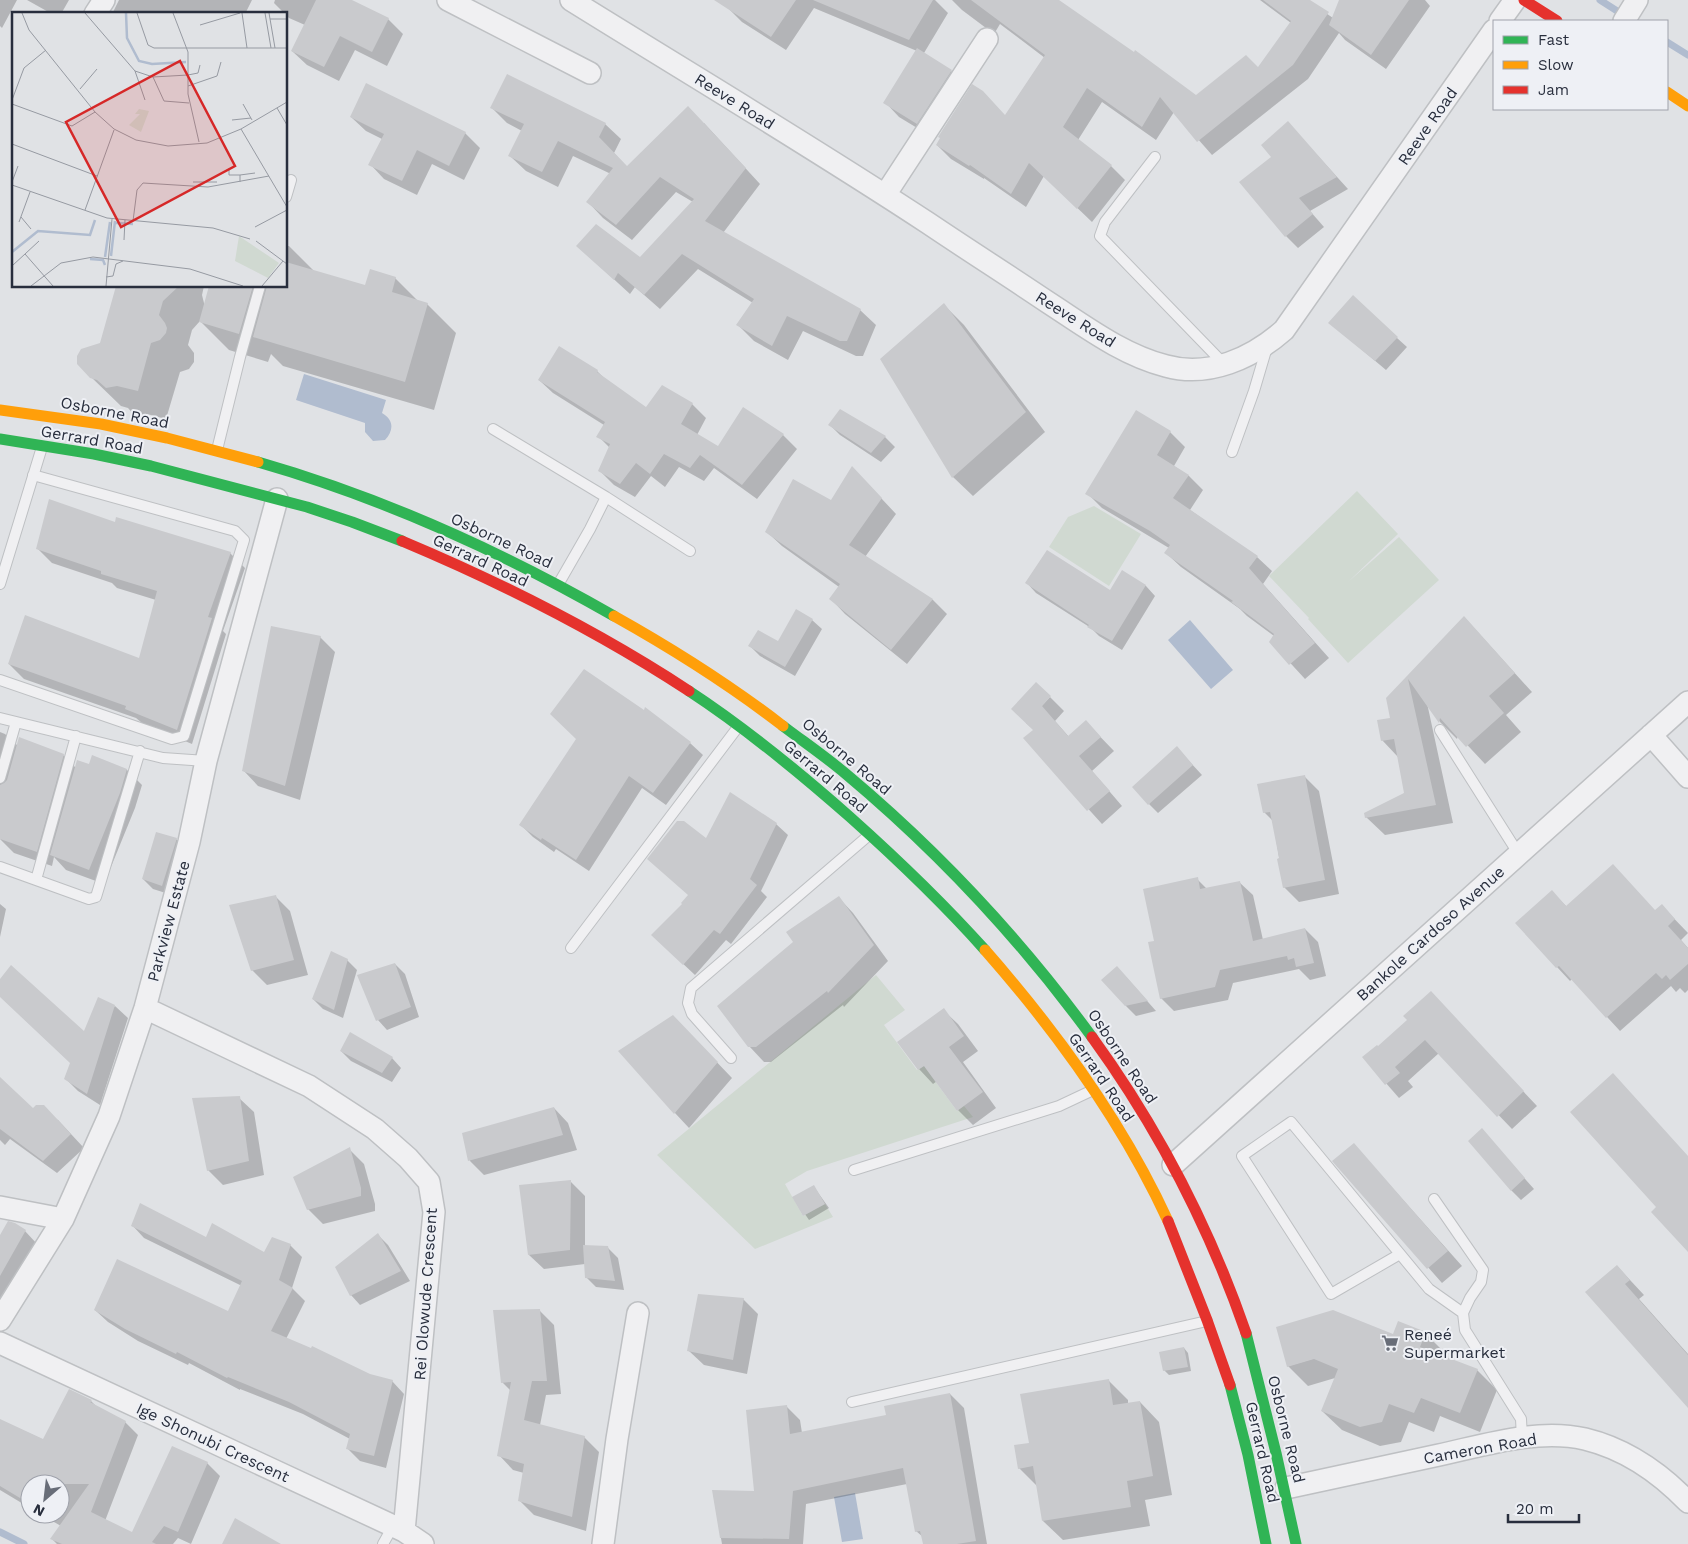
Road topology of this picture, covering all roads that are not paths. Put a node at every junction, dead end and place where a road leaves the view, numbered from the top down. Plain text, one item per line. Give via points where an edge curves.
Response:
1 (104, 0) edge
2 (448, 0) edge
3 (571, 0) edge
4 (1515, 0) edge
5 (1524, 0) edge
6 (1637, 0) edge
7 (97, 12) edge
8 (1501, 20) edge
9 (1555, 20) edge
10 (1625, 20) edge
11 (1493, 31) edge
12 (987, 39) dead end
13 (590, 73) dead end
14 (1668, 93) edge
15 (1688, 106) edge
16 (1155, 157) dead end
17 (291, 180) dead end
18 (288, 190) edge
19 (885, 195) junction
20 (259, 288) edge
21 (1268, 344) junction
22 (1225, 365) junction
23 (0, 410) edge
24 (493, 429) dead end
25 (0, 439) edge
26 (42, 446) junction
27 (217, 451) junction
28 (1232, 452) dead end
29 (33, 475) junction
30 (606, 498) junction
31 (277, 499) junction
32 (690, 551) dead end
33 (558, 583) junction
34 (0, 584) edge
35 (0, 680) edge
36 (1688, 702) edge
37 (0, 718) edge
38 (16, 722) junction
39 (739, 727) junction
40 (1440, 730) dead end
41 (1651, 735) junction
42 (76, 736) junction
43 (140, 751) junction
44 (206, 761) junction
45 (1688, 777) edge
46 (0, 778) edge
47 (870, 834) junction
48 (1518, 853) junction
49 (0, 867) edge
50 (36, 880) junction
51 (571, 948) dead end
52 (145, 1008) junction
53 (731, 1058) dead end
54 (1094, 1090) junction
55 (1173, 1165) junction
56 (854, 1170) dead end
57 (1434, 1199) dead end
58 (0, 1207) edge
59 (63, 1219) junction
60 (1400, 1254) junction
61 (638, 1313) dead end
62 (1463, 1313) junction
63 (0, 1320) edge
64 (1208, 1321) junction
65 (0, 1343) edge
66 (852, 1402) dead end
67 (1522, 1438) junction
68 (1286, 1488) junction
69 (1688, 1502) edge
70 (393, 1534) edge
71 (423, 1544) edge
72 (603, 1544) edge
73 (1266, 1544) edge
74 (1296, 1544) edge

1 - 7 street
2 - 13 street
3 - 19 street, Reeve Road
4 - 8 street
5 - 9 main road
6 - 10 street
11 - 21 street, Reeve Road via 1284,330
12 - 19 street
14 - 15 main road
16 - 22 lane via 1105,222 1100,236
17 - 18 lane
19 - 22 street, Reeve Road via 1107,341 1166,366 1200,370
20 - 27 lane
21 - 22 street, Reeve Road
21 - 28 lane
23 - 27 main road, Osborne Road via 98,423
24 - 30 lane
25 - 26 main road, Gerrard Road
26 - 29 lane
26 - 31 main road, Gerrard Road via 123,460
27 - 33 main road, Osborne Road via 358,495 499,554
29 - 34 lane
29 - 35 lane via 235,531 244,540 184,736 172,739
30 - 32 lane
30 - 33 lane
31 - 39 main road, Gerrard Road via 358,524 517,594 644,663
31 - 44 street, Parkview Estate
33 - 55 main road, Osborne Road via 653,636 729,685 844,773 898,820 989,909 1045,973 1098,1044
36 - 41 street, Bankole Cardoso Avenue
37 - 38 lane
38 - 42 lane
38 - 46 lane
39 - 47 main road, Gerrard Road
39 - 51 lane
40 - 48 lane
41 - 45 street
41 - 48 street, Bankole Cardoso Avenue
42 - 43 lane
42 - 50 lane
43 - 44 lane via 163,758
43 - 50 lane via 96,898 89,899
44 - 52 street, Parkview Estate via 189,842
47 - 53 lane via 691,988 688,1003 692,1014
47 - 54 main road, Gerrard Road via 942,903 997,963
48 - 55 street, Bankole Cardoso Avenue
49 - 50 lane
52 - 59 street, Parkview Estate via 109,1116
52 - 70 street, Rei Olowude Crescent via 309,1086 375,1129 429,1182 434,1212
54 - 56 lane via 1059,1106
54 - 64 main road, Gerrard Road via 1154,1193
55 - 68 main road, Osborne Road via 1213,1247 1248,1338
57 - 62 lane via 1483,1270 1481,1282
58 - 59 street
59 - 63 street, Parkview Estate
60 - 60 lane via 1291,1122 1242,1156 1330,1294
60 - 62 lane via 1429,1289
61 - 72 street
62 - 67 lane via 1465,1330 1521,1419
64 - 66 lane
64 - 73 main road, Gerrard Road via 1235,1402
65 - 70 street, Ige Shonubi Crescent
67 - 68 street, Cameron Road
67 - 69 street, Cameron Road via 1570,1437 1603,1445 1640,1462
68 - 74 main road, Osborne Road
70 - 71 street, Ige Shonubi Crescent

